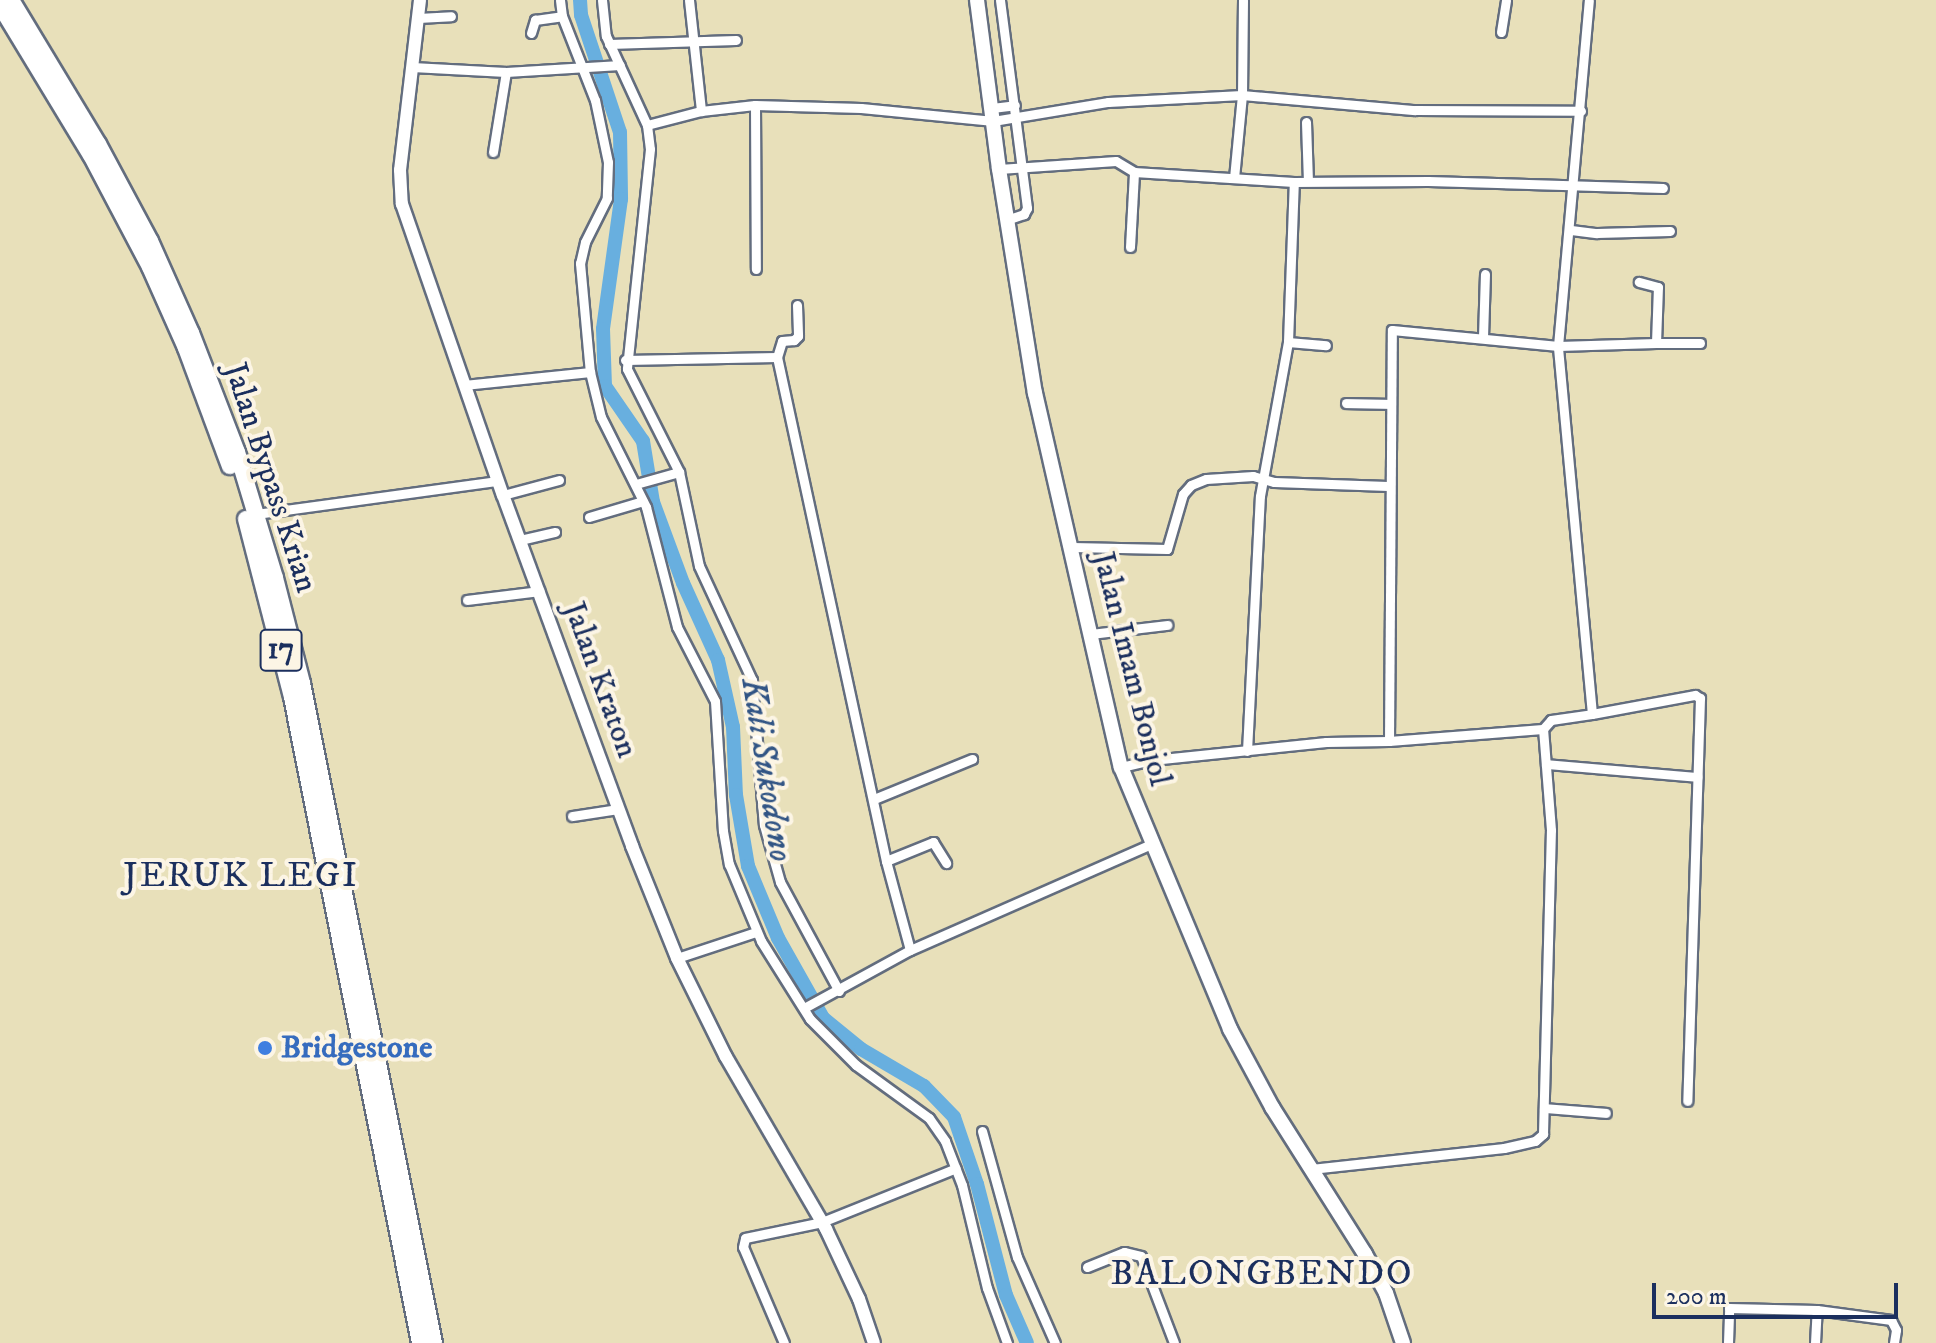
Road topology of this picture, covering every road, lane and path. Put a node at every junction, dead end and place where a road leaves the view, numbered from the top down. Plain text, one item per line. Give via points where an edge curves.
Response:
1 (11, 0) edge
2 (420, 0) edge
3 (560, 0) edge
4 (602, 0) edge
5 (689, 0) edge
6 (977, 0) edge
7 (1000, 0) edge
8 (1243, 0) edge
9 (1506, 0) edge
10 (1589, 0) edge
11 (0, 5) edge
12 (451, 16) dead end
13 (562, 16) junction
14 (418, 18) junction
15 (1501, 32) dead end
16 (531, 33) dead end
17 (736, 40) dead end
18 (693, 41) junction
19 (609, 44) junction
20 (616, 66) junction
21 (412, 67) junction
22 (585, 70) junction
23 (506, 72) junction
24 (1242, 95) junction
25 (755, 105) junction
26 (1015, 105) junction
27 (701, 111) junction
28 (1581, 111) junction
29 (993, 114) junction
30 (1017, 119) junction
31 (1306, 122) dead end
32 (647, 125) junction
33 (493, 152) dead end
34 (1023, 168) junction
35 (999, 169) junction
36 (1134, 172) junction
37 (1234, 178) junction
38 (1308, 181) junction
39 (1294, 182) junction
40 (1574, 186) junction
41 (1663, 188) dead end
42 (1007, 220) junction
43 (1571, 230) junction
44 (1670, 231) dead end
45 (1130, 247) dead end
46 (756, 269) dead end
47 (1485, 274) dead end
48 (1639, 282) dead end
49 (797, 305) dead end
50 (1483, 337) junction
51 (1288, 342) junction
52 (1656, 343) junction
53 (1700, 343) dead end
54 (1326, 345) dead end
55 (1558, 346) junction
56 (777, 357) junction
57 (625, 360) junction
58 (590, 372) junction
59 (464, 385) junction
60 (1346, 403) dead end
61 (1390, 404) junction
62 (675, 473) junction
63 (559, 480) dead end
64 (1261, 480) junction
65 (498, 481) junction
66 (639, 483) junction
67 (1388, 486) junction
68 (503, 495) junction
69 (643, 501) junction
70 (256, 514) junction
71 (589, 517) dead end
72 (555, 532) dead end
73 (520, 540) junction
74 (1072, 547) junction
75 (539, 591) junction
76 (467, 600) dead end
77 (1167, 625) dead end
78 (1091, 634) junction
79 (1592, 714) junction
80 (1543, 729) junction
81 (1389, 741) junction
82 (1247, 751) junction
83 (972, 759) dead end
84 (1546, 764) junction
85 (1121, 767) junction
86 (1697, 777) junction
87 (874, 799) junction
88 (618, 809) junction
89 (572, 816) dead end
90 (1151, 844) junction
91 (886, 861) junction
92 (946, 863) dead end
93 (756, 932) junction
94 (910, 950) junction
95 (677, 958) junction
96 (837, 992) junction
97 (807, 1006) junction
98 (1687, 1101) dead end
99 (1544, 1108) junction
100 (1606, 1113) dead end
101 (982, 1131) dead end
102 (956, 1168) junction
103 (1311, 1169) junction
104 (822, 1222) junction
105 (1087, 1267) dead end
106 (1817, 1310) junction
107 (420, 1343) edge
108 (434, 1343) edge
109 (784, 1343) edge
110 (874, 1343) edge
111 (1007, 1343) edge
112 (1055, 1343) edge
113 (1174, 1343) edge
114 (1403, 1343) edge
115 (1728, 1343) edge
116 (1815, 1343) edge
117 (1894, 1343) edge

1 - 70 highway, Jalan Bypass Krian / 17 via 150,241 221,407
2 - 14 street, Jalan Kraton
3 - 13 street
4 - 19 street
5 - 18 street
6 - 29 main road, Jalan Imam Bonjol
7 - 26 street
8 - 24 street
9 - 15 street
10 - 28 street
11 - 107 highway, Jalan Bypass Krian / 17 via 91,155 150,267 233,477 292,697
12 - 14 street
13 - 16 street via 534,20
13 - 22 street
14 - 21 street, Jalan Kraton
17 - 18 street
18 - 19 street
18 - 27 street
19 - 20 street
20 - 22 street
20 - 32 street
21 - 23 street
21 - 59 street, Jalan Kraton via 399,192
22 - 23 street
22 - 58 street via 609,183 580,263
23 - 33 street
24 - 28 street via 1415,110
24 - 30 street via 1108,102
24 - 37 street
25 - 27 street
25 - 29 street
25 - 46 street
26 - 29 street
26 - 30 street
27 - 32 street
28 - 40 street
29 - 30 street
29 - 35 main road, Jalan Imam Bonjol
30 - 34 street
31 - 38 street
32 - 57 street via 648,187
34 - 35 street
34 - 36 street via 1116,161
34 - 42 street via 1027,208
35 - 42 main road, Jalan Imam Bonjol
36 - 37 street
36 - 45 street
37 - 39 street
38 - 39 street
38 - 40 street
39 - 51 street
40 - 41 street
40 - 43 street
42 - 74 main road, Jalan Imam Bonjol via 1035,393
43 - 44 street
43 - 55 street
47 - 50 street
48 - 52 street via 1658,287
49 - 56 street via 798,338 782,341
50 - 55 street
50 - 61 street via 1392,330
51 - 54 street
51 - 64 street
52 - 53 street
52 - 55 street
55 - 79 street
56 - 57 street
56 - 87 street
57 - 62 street
58 - 59 street
58 - 66 street via 601,417
59 - 65 street, Jalan Kraton
60 - 61 street
61 - 67 street
62 - 66 street
62 - 96 street via 699,566 752,680 770,853 784,892
63 - 68 street
64 - 67 street
64 - 74 street via 1230,477 1191,485 1181,498 1170,545 1164,550
64 - 82 street
65 - 68 street, Jalan Kraton
65 - 70 street
66 - 69 street
67 - 81 street
68 - 73 street, Jalan Kraton
69 - 71 street
69 - 93 street via 677,627 715,701 726,856
70 - 108 highway, Jalan Bypass Krian / 17 via 302,683
72 - 73 street
73 - 75 street, Jalan Kraton
74 - 78 main road, Jalan Imam Bonjol
75 - 76 street
75 - 88 street, Jalan Kraton
77 - 78 street
78 - 85 main road, Jalan Imam Bonjol
79 - 80 street via 1551,720
79 - 86 street via 1699,696
80 - 81 street
80 - 84 street
81 - 82 street
82 - 85 street
83 - 87 street
84 - 86 street
84 - 99 street via 1551,830
85 - 90 main road, Jalan Imam Bonjol
86 - 98 street
87 - 91 street
88 - 89 street
88 - 95 street, Jalan Kraton
90 - 94 street
90 - 103 main road, Jalan Imam Bonjol via 1230,1029
91 - 92 street via 933,842
91 - 94 street
93 - 95 street
93 - 97 street
94 - 96 street
95 - 104 street, Jalan Kraton via 726,1057
96 - 97 street
97 - 102 street via 816,1027 847,1057 929,1118
99 - 100 street
99 - 103 street via 1543,1134 1535,1141
101 - 112 street via 1017,1257
102 - 104 street
102 - 111 street
103 - 114 main road, Jalan Imam Bonjol via 1386,1293
104 - 109 street via 742,1243
104 - 110 street, Jalan Kraton
105 - 113 street via 1124,1252 1141,1256
106 - 115 street via 1729,1308
106 - 116 street
106 - 117 street via 1891,1320

